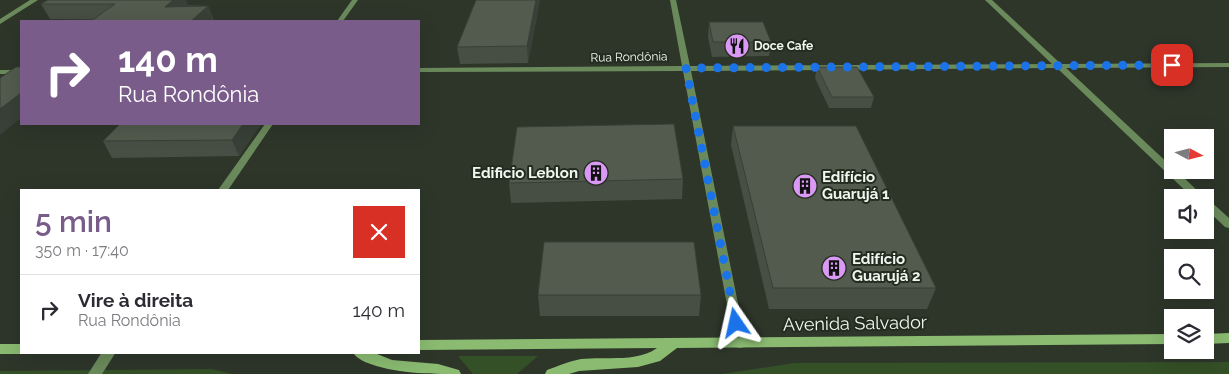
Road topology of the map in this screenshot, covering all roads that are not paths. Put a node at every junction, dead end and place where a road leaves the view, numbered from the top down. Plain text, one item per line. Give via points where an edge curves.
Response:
1 (35, 0) edge
2 (355, 0) edge
3 (673, 0) edge
4 (988, 0) edge
5 (341, 20) edge
6 (0, 22) edge
7 (1229, 65) edge
8 (1058, 66) junction
9 (686, 68) junction
10 (420, 70) edge
11 (0, 72) edge
12 (20, 72) edge
13 (268, 125) edge
14 (224, 189) edge
15 (1190, 189) edge
16 (1214, 210) edge
17 (1229, 224) edge
18 (1214, 338) edge
19 (1229, 338) edge
20 (1164, 339) edge
21 (675, 343) junction
22 (740, 343) junction
23 (420, 345) edge
24 (0, 349) edge
25 (20, 349) edge
26 (109, 354) edge
27 (362, 354) edge
28 (95, 374) edge
29 (454, 374) edge
30 (552, 374) edge

1 - 6 street
2 - 5 street
3 - 9 street
4 - 8 street
7 - 8 street, Rua Rondônia
8 - 9 street, Rua Rondônia
8 - 15 street
9 - 10 street, Rua Rondônia
9 - 22 street
11 - 12 street
13 - 14 street
16 - 17 street
18 - 19 main road
20 - 22 main road, Avenida Salvador
21 - 22 main road, Avenida Salvador
21 - 23 main road, Avenida Salvador
21 - 30 main road via 655,357 638,362 579,364
24 - 25 main road
26 - 28 street
27 - 29 main road via 378,363 436,368

